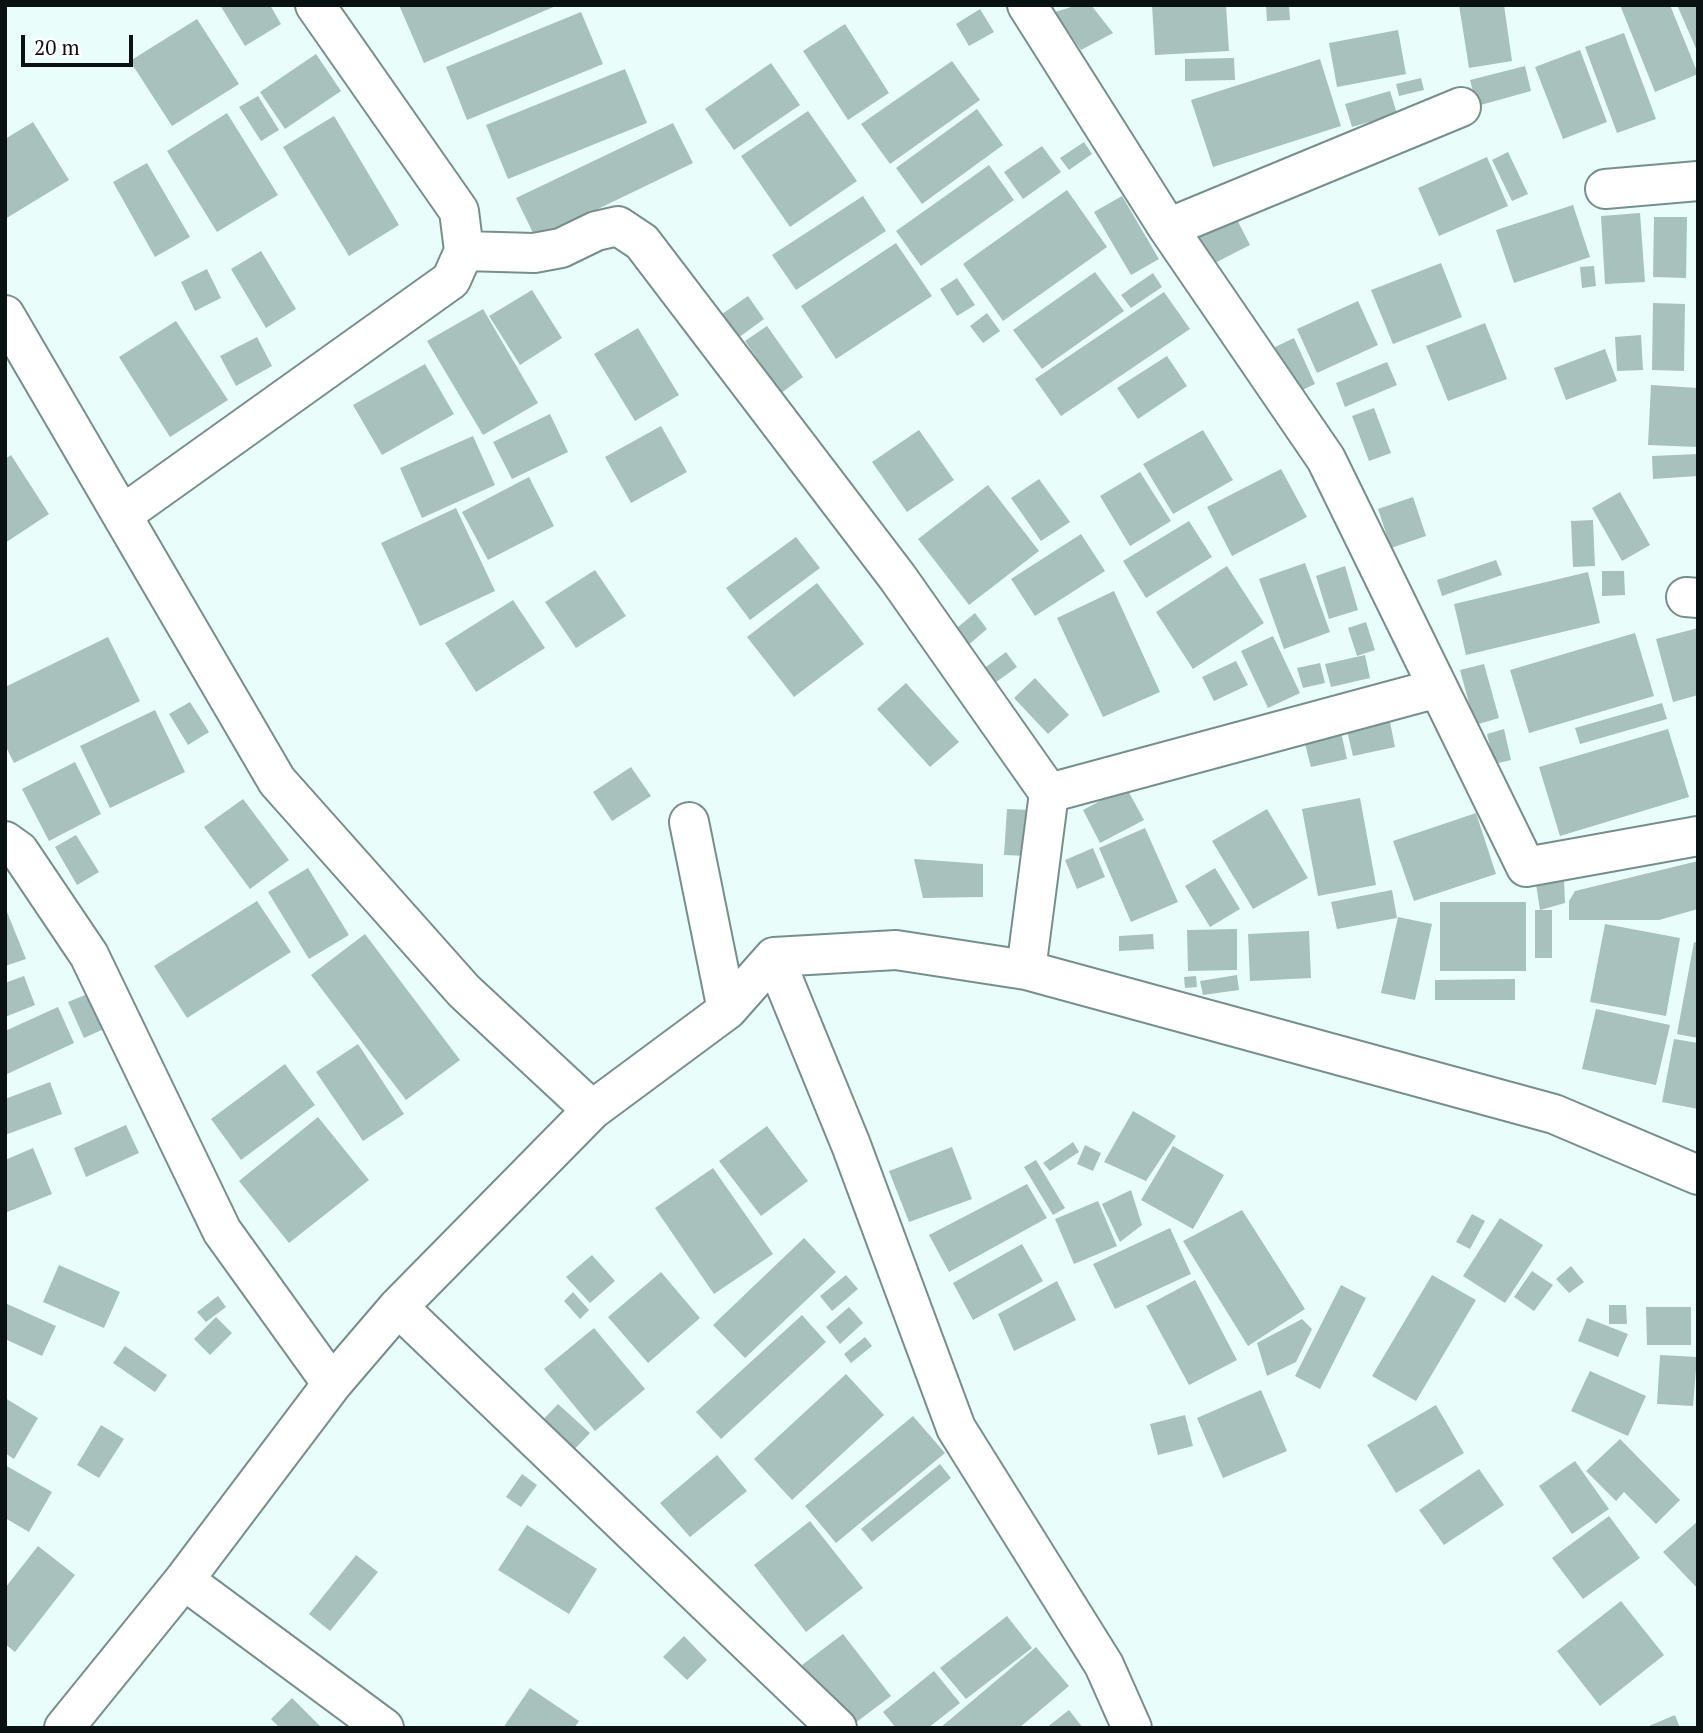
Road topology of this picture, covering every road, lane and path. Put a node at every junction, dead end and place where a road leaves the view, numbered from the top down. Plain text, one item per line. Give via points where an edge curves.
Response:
1 (315, 5) edge
2 (1027, 5) edge
3 (1461, 107) dead end
4 (1698, 181) edge
5 (1605, 189) dead end
6 (1168, 228) junction
7 (464, 251) junction
8 (5, 315) edge
9 (122, 515) junction
10 (1438, 688) junction
11 (1049, 793) junction
12 (689, 822) dead end
13 (1698, 836) edge
14 (5, 841) edge
15 (774, 957) junction
16 (1026, 970) junction
17 (727, 1010) junction
18 (592, 1110) junction
19 (1698, 1175) edge
20 (398, 1307) junction
21 (332, 1384) junction
22 (184, 1580) junction
23 (64, 1728) edge
24 (384, 1728) edge
25 (837, 1728) edge
26 (1132, 1728) edge

1 - 7 street via 459,211
2 - 6 street
3 - 6 street
4 - 5 street
6 - 10 street via 1326,459
7 - 9 street via 451,280
7 - 11 street via 534,253 561,248 618,226 642,242 898,578
8 - 9 street
9 - 18 street via 277,781 464,991
10 - 11 street
10 - 13 street via 1527,867
11 - 16 street
12 - 17 street
14 - 21 street via 19,851 89,955 222,1231
15 - 16 street via 896,950
15 - 17 street
15 - 26 street via 851,1145 956,1428 1104,1665
16 - 19 street via 1554,1114
17 - 18 street
18 - 20 street
20 - 21 street
20 - 25 street
21 - 22 street
22 - 23 street
22 - 24 street

